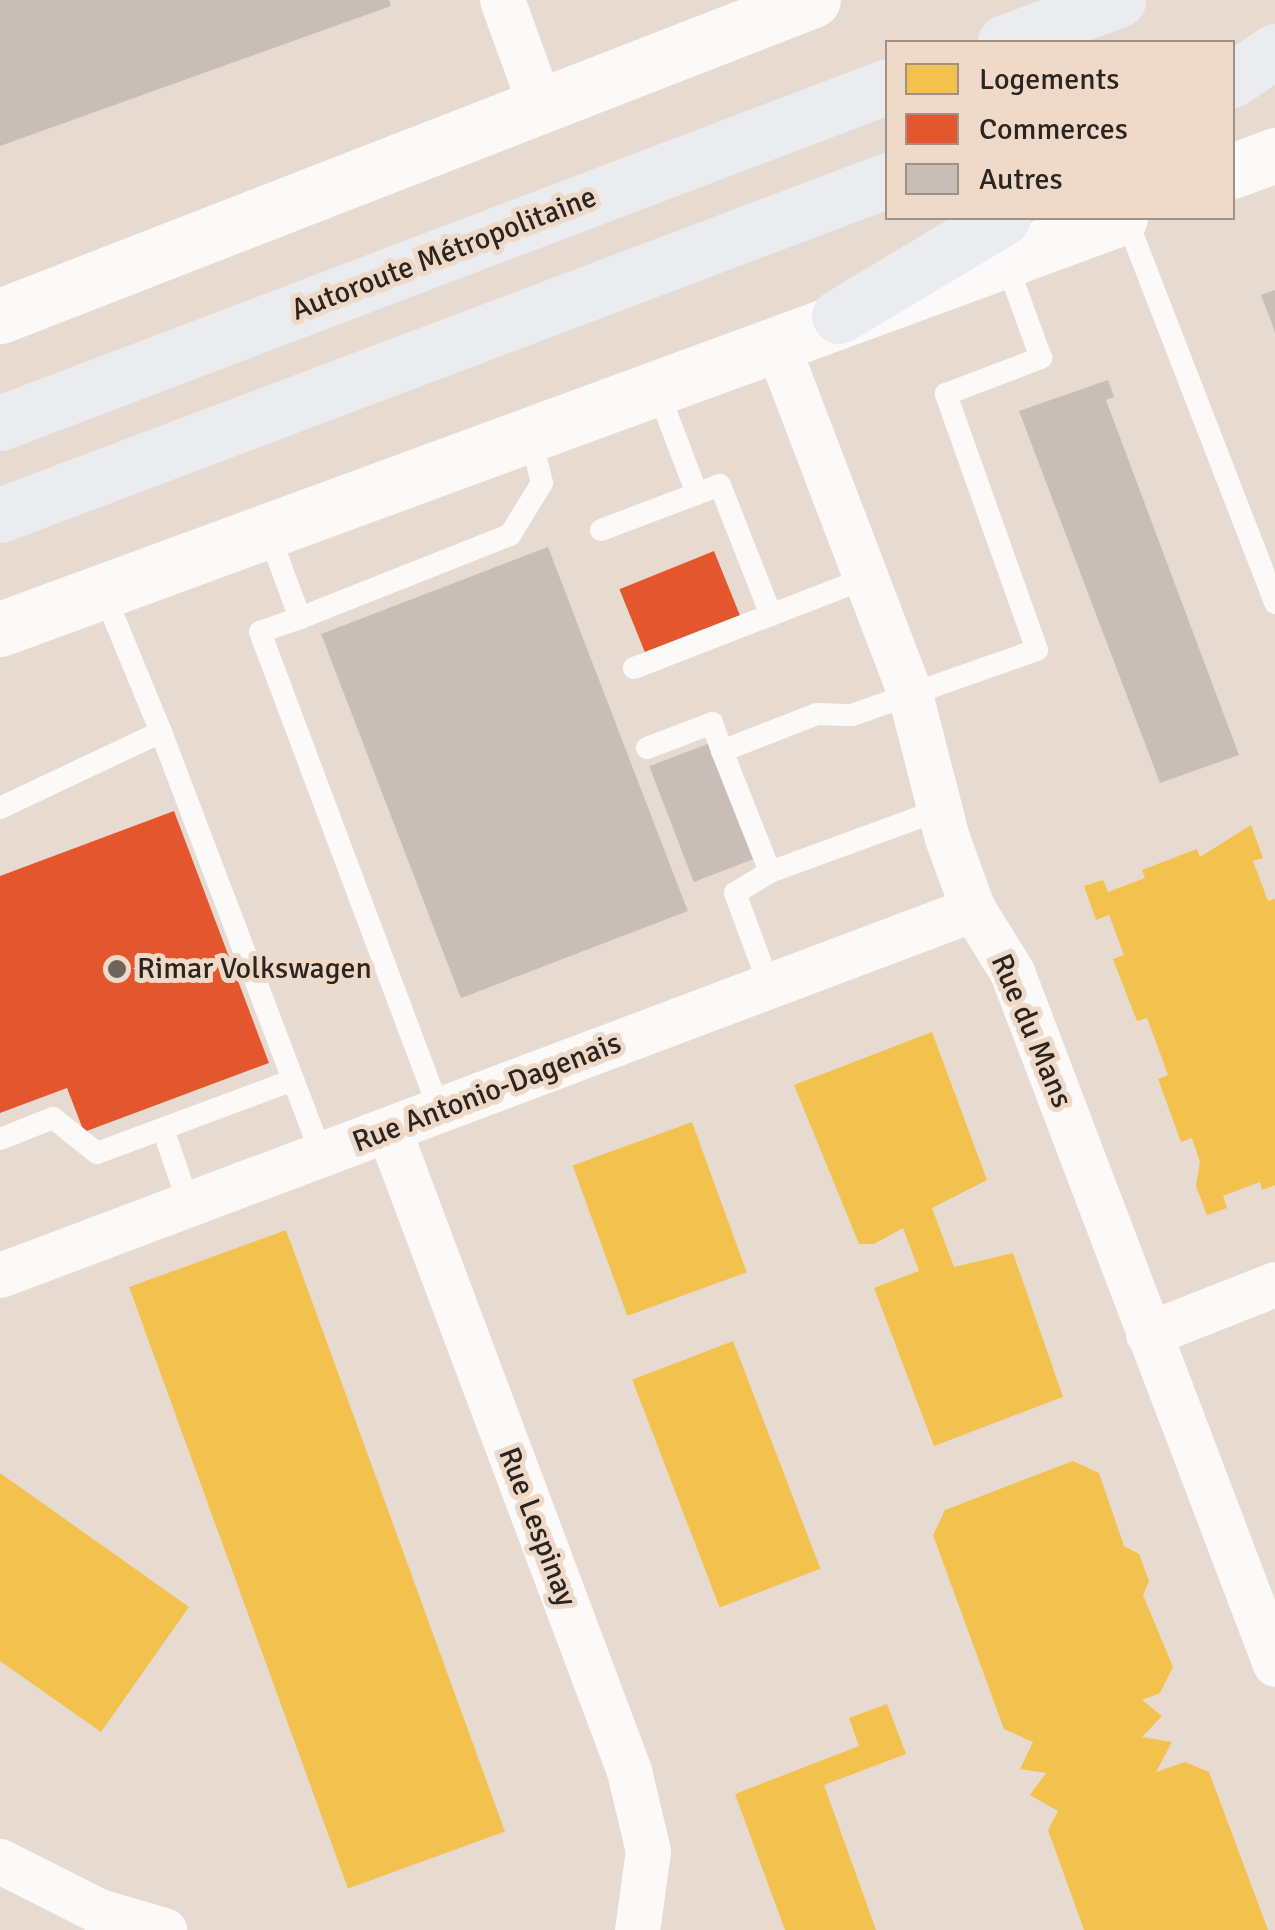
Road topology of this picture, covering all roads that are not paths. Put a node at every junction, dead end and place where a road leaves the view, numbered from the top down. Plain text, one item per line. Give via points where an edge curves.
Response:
1 (502, 0) edge
2 (814, 0) edge
3 (1118, 0) edge
4 (1275, 33) edge
5 (1010, 40) edge
6 (1235, 48) edge
7 (1275, 52) edge
8 (1235, 78) edge
9 (885, 87) edge
10 (541, 107) junction
11 (1275, 154) edge
12 (1235, 171) edge
13 (885, 181) edge
14 (1112, 220) edge
15 (1124, 220) edge
16 (1004, 240) edge
17 (9, 308) edge
18 (839, 316) joint
19 (775, 340) junction
20 (656, 385) junction
21 (0, 423) edge
22 (530, 434) junction
23 (698, 494) junction
24 (0, 515) edge
25 (267, 529) junction
26 (600, 530) dead end
27 (866, 578) junction
28 (102, 590) junction
29 (1275, 603) edge
30 (772, 615) junction
31 (300, 618) junction
32 (0, 629) edge
33 (634, 668) dead end
34 (910, 694) junction
35 (161, 732) junction
36 (647, 748) dead end
37 (722, 751) junction
38 (0, 808) edge
39 (939, 810) junction
40 (770, 872) junction
41 (973, 908) junction
42 (770, 984) junction
43 (293, 1080) junction
44 (440, 1112) junction
45 (163, 1129) junction
46 (389, 1131) junction
47 (0, 1139) edge
48 (322, 1156) junction
49 (189, 1205) junction
50 (0, 1275) edge
51 (1275, 1284) edge
52 (1148, 1334) junction
53 (1275, 1664) edge
54 (0, 1860) edge
55 (164, 1930) edge
56 (637, 1930) edge

1 - 10 street
2 - 10 main road
3 - 5 highway
4 - 6 highway
7 - 8 highway
9 - 21 highway, Autoroute Métropolitaine
10 - 17 main road
11 - 12 main road
13 - 24 highway
14 - 16 main road
15 - 29 lane
16 - 18 highway
16 - 34 lane via 1041,358 946,394 1038,650
18 - 19 main road
19 - 20 main road
19 - 27 street, Rue du Mans
20 - 22 main road
20 - 23 lane
22 - 25 main road
22 - 31 lane via 542,483 510,536
23 - 26 lane
23 - 30 lane via 720,485
25 - 28 main road
25 - 31 lane
27 - 30 lane
27 - 34 street, Rue du Mans
28 - 32 main road
28 - 35 lane
30 - 33 lane
31 - 44 lane via 260,632
34 - 37 lane via 852,715 818,714
34 - 39 street, Rue du Mans
35 - 38 lane
35 - 43 lane
36 - 37 lane via 712,723
37 - 40 lane
39 - 40 lane
39 - 41 street, Rue du Mans
40 - 42 lane via 735,893
41 - 42 street, Rue Antonio-Dagenais
41 - 52 street, Rue du Mans via 1012,972
42 - 44 street, Rue Antonio-Dagenais
43 - 45 lane
43 - 48 lane
44 - 46 street, Rue Antonio-Dagenais
45 - 47 lane via 96,1153 53,1118
45 - 49 lane
46 - 48 street, Rue Antonio-Dagenais
46 - 56 street, Rue Lespinay via 629,1772 648,1851
48 - 49 street, Rue Antonio-Dagenais
49 - 50 street, Rue Antonio-Dagenais
51 - 52 street
52 - 53 street, Rue du Mans
54 - 55 street via 99,1910

